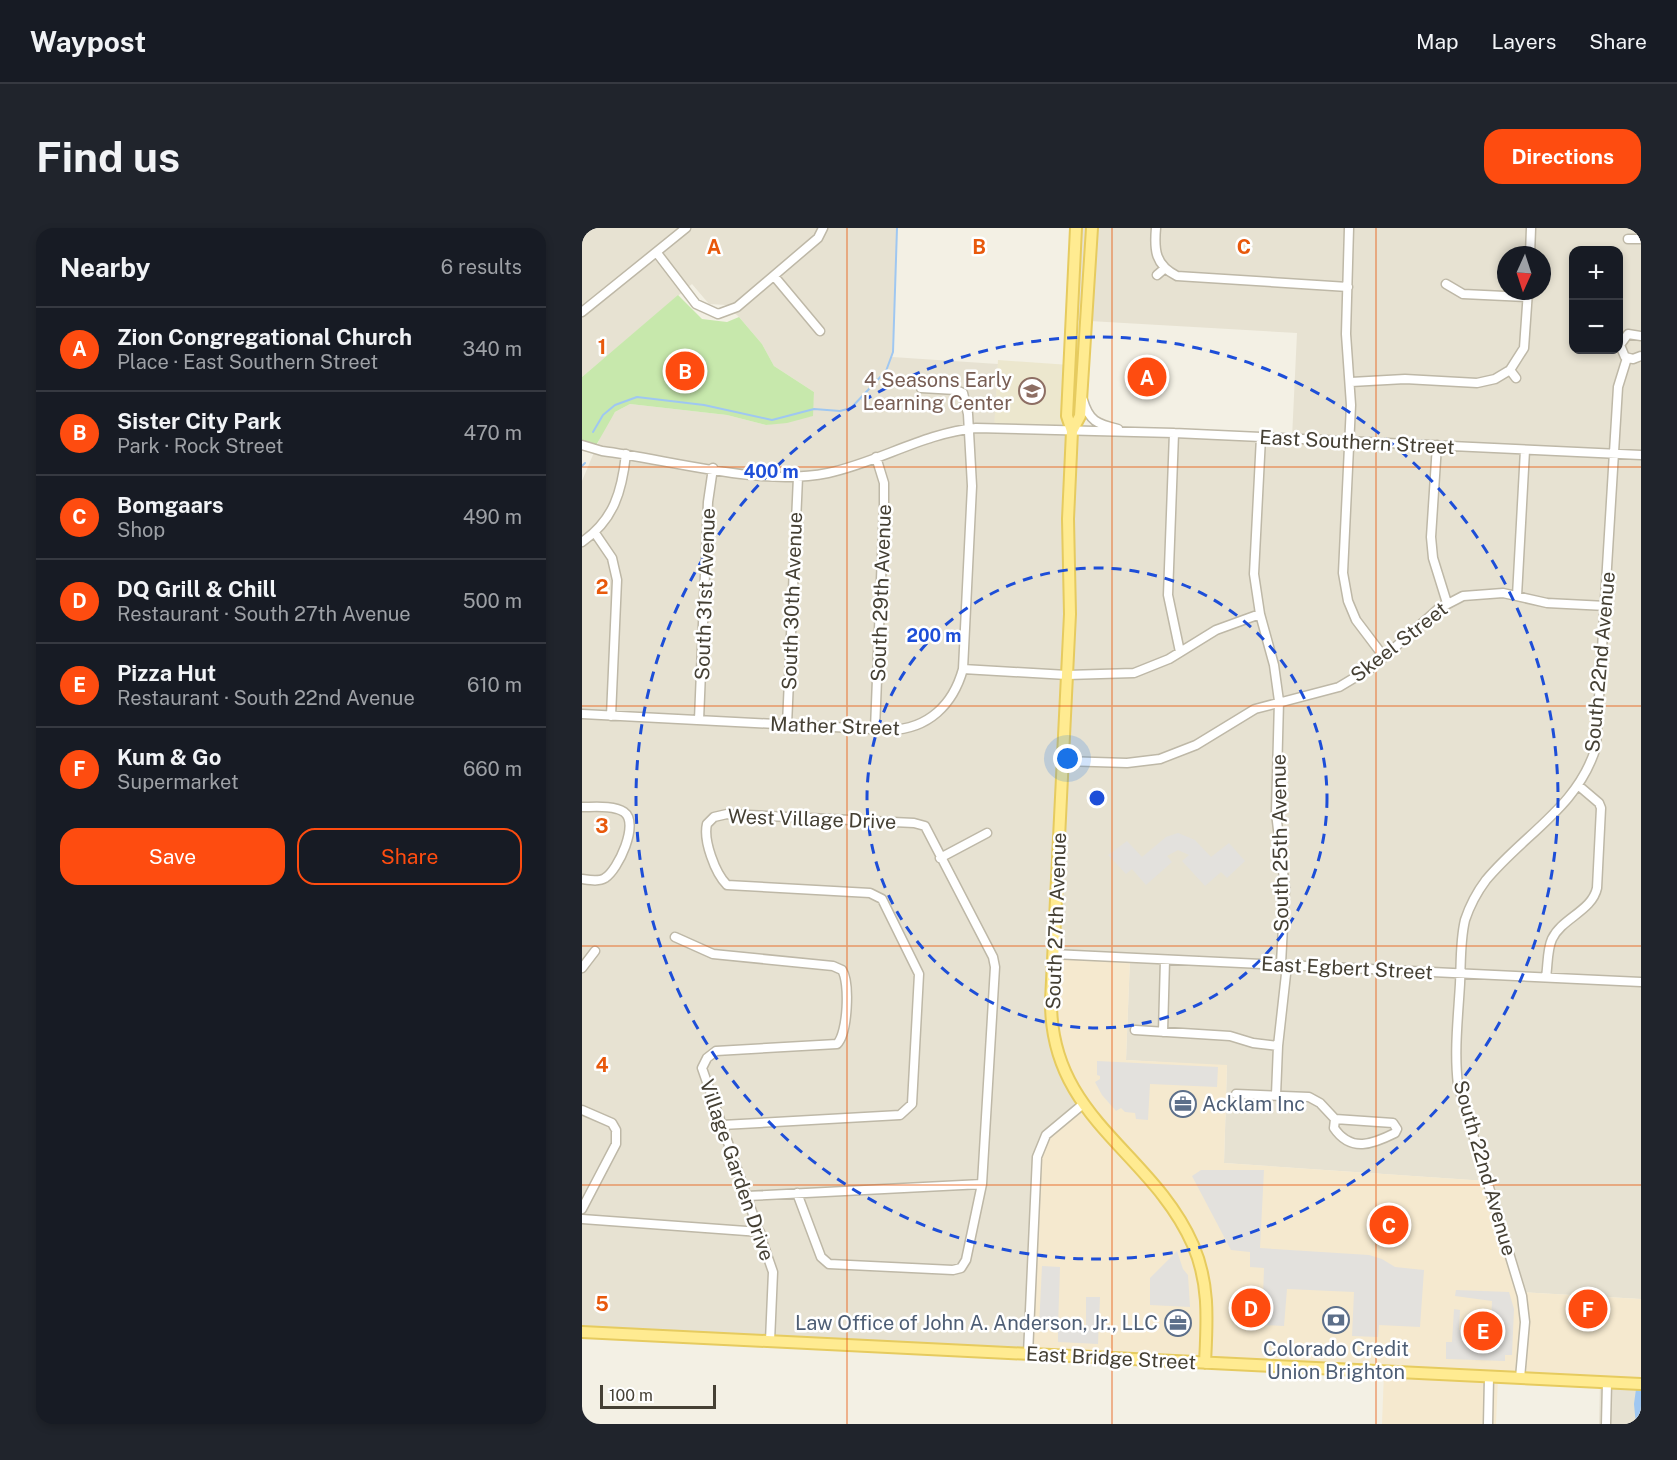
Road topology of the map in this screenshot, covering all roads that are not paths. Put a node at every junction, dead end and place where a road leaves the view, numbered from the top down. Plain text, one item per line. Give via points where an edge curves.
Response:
1 (686, 228) edge
2 (823, 228) edge
3 (1076, 228) edge
4 (1092, 228) edge
5 (1155, 228) edge
6 (1349, 228) edge
7 (1531, 228) edge
8 (1628, 239) dead end
9 (1641, 239) edge
10 (1530, 246) edge
11 (657, 253) junction
12 (774, 276) junction
13 (1446, 284) dead end
14 (1348, 287) junction
15 (1497, 294) edge
16 (1528, 300) edge
17 (582, 312) edge
18 (820, 331) dead end
19 (1640, 334) edge
20 (1641, 357) edge
21 (1627, 358) junction
22 (1510, 370) junction
23 (1516, 378) dead end
24 (1351, 382) junction
25 (921, 388) dead end
26 (1082, 395) junction
27 (968, 428) junction
28 (1072, 431) junction
29 (1130, 432) junction
30 (1174, 433) junction
31 (1261, 437) junction
32 (1349, 441) junction
33 (582, 445) edge
34 (1437, 445) junction
35 (1525, 450) junction
36 (626, 454) junction
37 (1613, 454) junction
38 (1641, 455) edge
39 (876, 457) junction
40 (713, 468) junction
41 (798, 477) junction
42 (595, 533) junction
43 (582, 542) edge
44 (1517, 596) junction
45 (1447, 603) junction
46 (1606, 606) junction
47 (1260, 614) junction
48 (1180, 652) junction
49 (1384, 657) junction
50 (963, 669) junction
51 (1066, 675) junction
52 (1279, 701) junction
53 (582, 714) edge
54 (611, 716) junction
55 (699, 720) junction
56 (787, 725) junction
57 (875, 729) junction
58 (1063, 761) junction
59 (1580, 786) junction
60 (582, 807) edge
61 (987, 833) dead end
62 (940, 858) junction
63 (582, 879) edge
64 (675, 937) dead end
65 (596, 951) dead end
66 (1053, 954) junction
67 (1165, 960) junction
68 (1284, 965) junction
69 (582, 968) edge
70 (1461, 974) junction
71 (1546, 977) junction
72 (1641, 982) edge
73 (1135, 1030) dead end
74 (1163, 1032) junction
75 (1278, 1046) junction
76 (1236, 1094) dead end
77 (1276, 1095) junction
78 (1082, 1105) junction
79 (582, 1110) edge
80 (1335, 1119) junction
81 (722, 1125) junction
82 (982, 1184) junction
83 (582, 1187) edge
84 (593, 1189) junction
85 (797, 1193) junction
86 (747, 1196) junction
87 (582, 1209) edge
88 (582, 1219) edge
89 (760, 1232) junction
90 (582, 1332) edge
91 (770, 1341) junction
92 (1028, 1354) junction
93 (1204, 1363) junction
94 (1489, 1377) junction
95 (1520, 1378) junction
96 (1607, 1383) junction
97 (1637, 1384) edge
98 (1488, 1424) edge
99 (1606, 1424) edge

1 - 11 street
2 - 12 street via 818,238
3 - 28 main road, South 27th Avenue via 1067,416
4 - 26 main road, South 27th Avenue
5 - 14 street via 1160,272 1188,279
6 - 14 street
7 - 10 street
8 - 9 street
11 - 12 street via 696,304 718,314 737,308
11 - 17 street
12 - 18 street
13 - 15 street via 1463,294
14 - 24 street via 1346,334
16 - 22 street via 1525,342
19 - 21 street, South 22nd Avenue via 1628,334 1621,340 1620,349
20 - 21 street
21 - 37 street, South 22nd Avenue via 1618,387
22 - 23 street
22 - 24 street via 1477,383 1405,379
24 - 32 street
25 - 27 street, Mather Street via 963,393
26 - 28 main road, South 27th Avenue via 1080,416
26 - 29 street via 1094,422
27 - 28 street, East Southern Street
27 - 39 street, East Southern Street
27 - 50 street, Mather Street via 972,486
28 - 29 street, East Southern Street
28 - 51 main road, South 27th Avenue
29 - 30 street, East Southern Street
30 - 31 street, East Southern Street
30 - 48 street via 1167,570 1170,614
31 - 32 street, East Southern Street
31 - 47 street, South 25th Avenue via 1254,574
32 - 34 street, East Southern Street
32 - 49 street via 1342,560 1346,590 1356,620
33 - 36 street, East Southern Street
34 - 35 street, East Southern Street
34 - 45 street via 1431,537 1433,558
35 - 37 street, East Southern Street
35 - 44 street
36 - 40 street, East Southern Street
36 - 42 street via 620,494
37 - 38 street, East Southern Street
37 - 46 street, South 22nd Avenue
39 - 41 street, East Southern Street via 830,472
39 - 57 street, South 29th Avenue via 884,483 884,505
40 - 41 street, East Southern Street
40 - 55 street, South 31st Avenue via 708,502
41 - 56 street, South 30th Avenue
42 - 43 street
42 - 54 street via 612,558 617,580
44 - 45 street, Skeel Street via 1479,593
44 - 46 street, Skeel Street via 1547,603
45 - 49 street, Skeel Street
46 - 59 street, South 22nd Avenue via 1598,737
47 - 48 street via 1216,630
47 - 52 street, South 25th Avenue via 1274,664
48 - 51 street via 1134,673
49 - 52 street, Skeel Street via 1339,687
50 - 51 street
50 - 57 street, Mather Street via 952,697 933,717 908,728
51 - 58 main road, South 27th Avenue
52 - 58 street, Skeel Street via 1255,709 1196,745 1160,759 1127,763
52 - 68 street, South 25th Avenue via 1276,813 1285,881
53 - 54 street, Mather Street
54 - 55 street, Mather Street
55 - 56 street, Mather Street
56 - 57 street, Mather Street
58 - 66 main road, South 27th Avenue
59 - 70 street, South 22nd Avenue via 1478,891 1464,923
59 - 71 street via 1601,808 1598,888 1551,940
60 - 63 street via 621,810 629,817 631,827 611,873 598,880
61 - 62 street
62 - 81 street, West Village Drive via 926,828 914,823 727,814 709,820 706,835 727,885 875,895 882,899 920,976 912,1104 905,1112
62 - 82 street, West Village Drive via 995,967
64 - 81 street, Village Garden Drive via 714,954 833,966 844,973 845,1025 837,1044 716,1051 707,1058 702,1074
65 - 69 street
66 - 67 street, East Egbert Street
66 - 78 main road, South 27th Avenue via 1054,1042 1063,1070
67 - 68 street, East Egbert Street
67 - 74 street
68 - 70 street, East Egbert Street
68 - 75 street, South 25th Avenue
70 - 71 street, East Egbert Street
70 - 95 street, South 22nd Avenue via 1458,1085 1521,1296 1525,1322
71 - 72 street, East Egbert Street
73 - 74 street
74 - 75 street via 1230,1036
75 - 77 street, South 25th Avenue
76 - 77 street
77 - 80 street via 1316,1100
78 - 92 street via 1046,1135 1037,1157
78 - 93 main road, South 27th Avenue via 1171,1207 1189,1236 1206,1292
79 - 84 street via 612,1123 617,1136
80 - 80 street via 1334,1128 1339,1135 1359,1144 1370,1145 1396,1129 1393,1123
81 - 86 street, Village Garden Drive
82 - 85 street
82 - 85 street, West Village Drive via 966,1260 961,1268 952,1270 825,1262
83 - 84 street
84 - 87 street
85 - 86 street
86 - 89 street, Village Garden Drive
88 - 89 street
89 - 91 street, Village Garden Drive via 774,1282
90 - 91 main road, East Bridge Street
91 - 92 main road, East Bridge Street
92 - 93 main road, East Bridge Street
93 - 94 main road, East Bridge Street
94 - 95 main road, East Bridge Street
94 - 98 street
95 - 96 main road, East Bridge Street
96 - 97 main road, East Bridge Street
96 - 99 street

